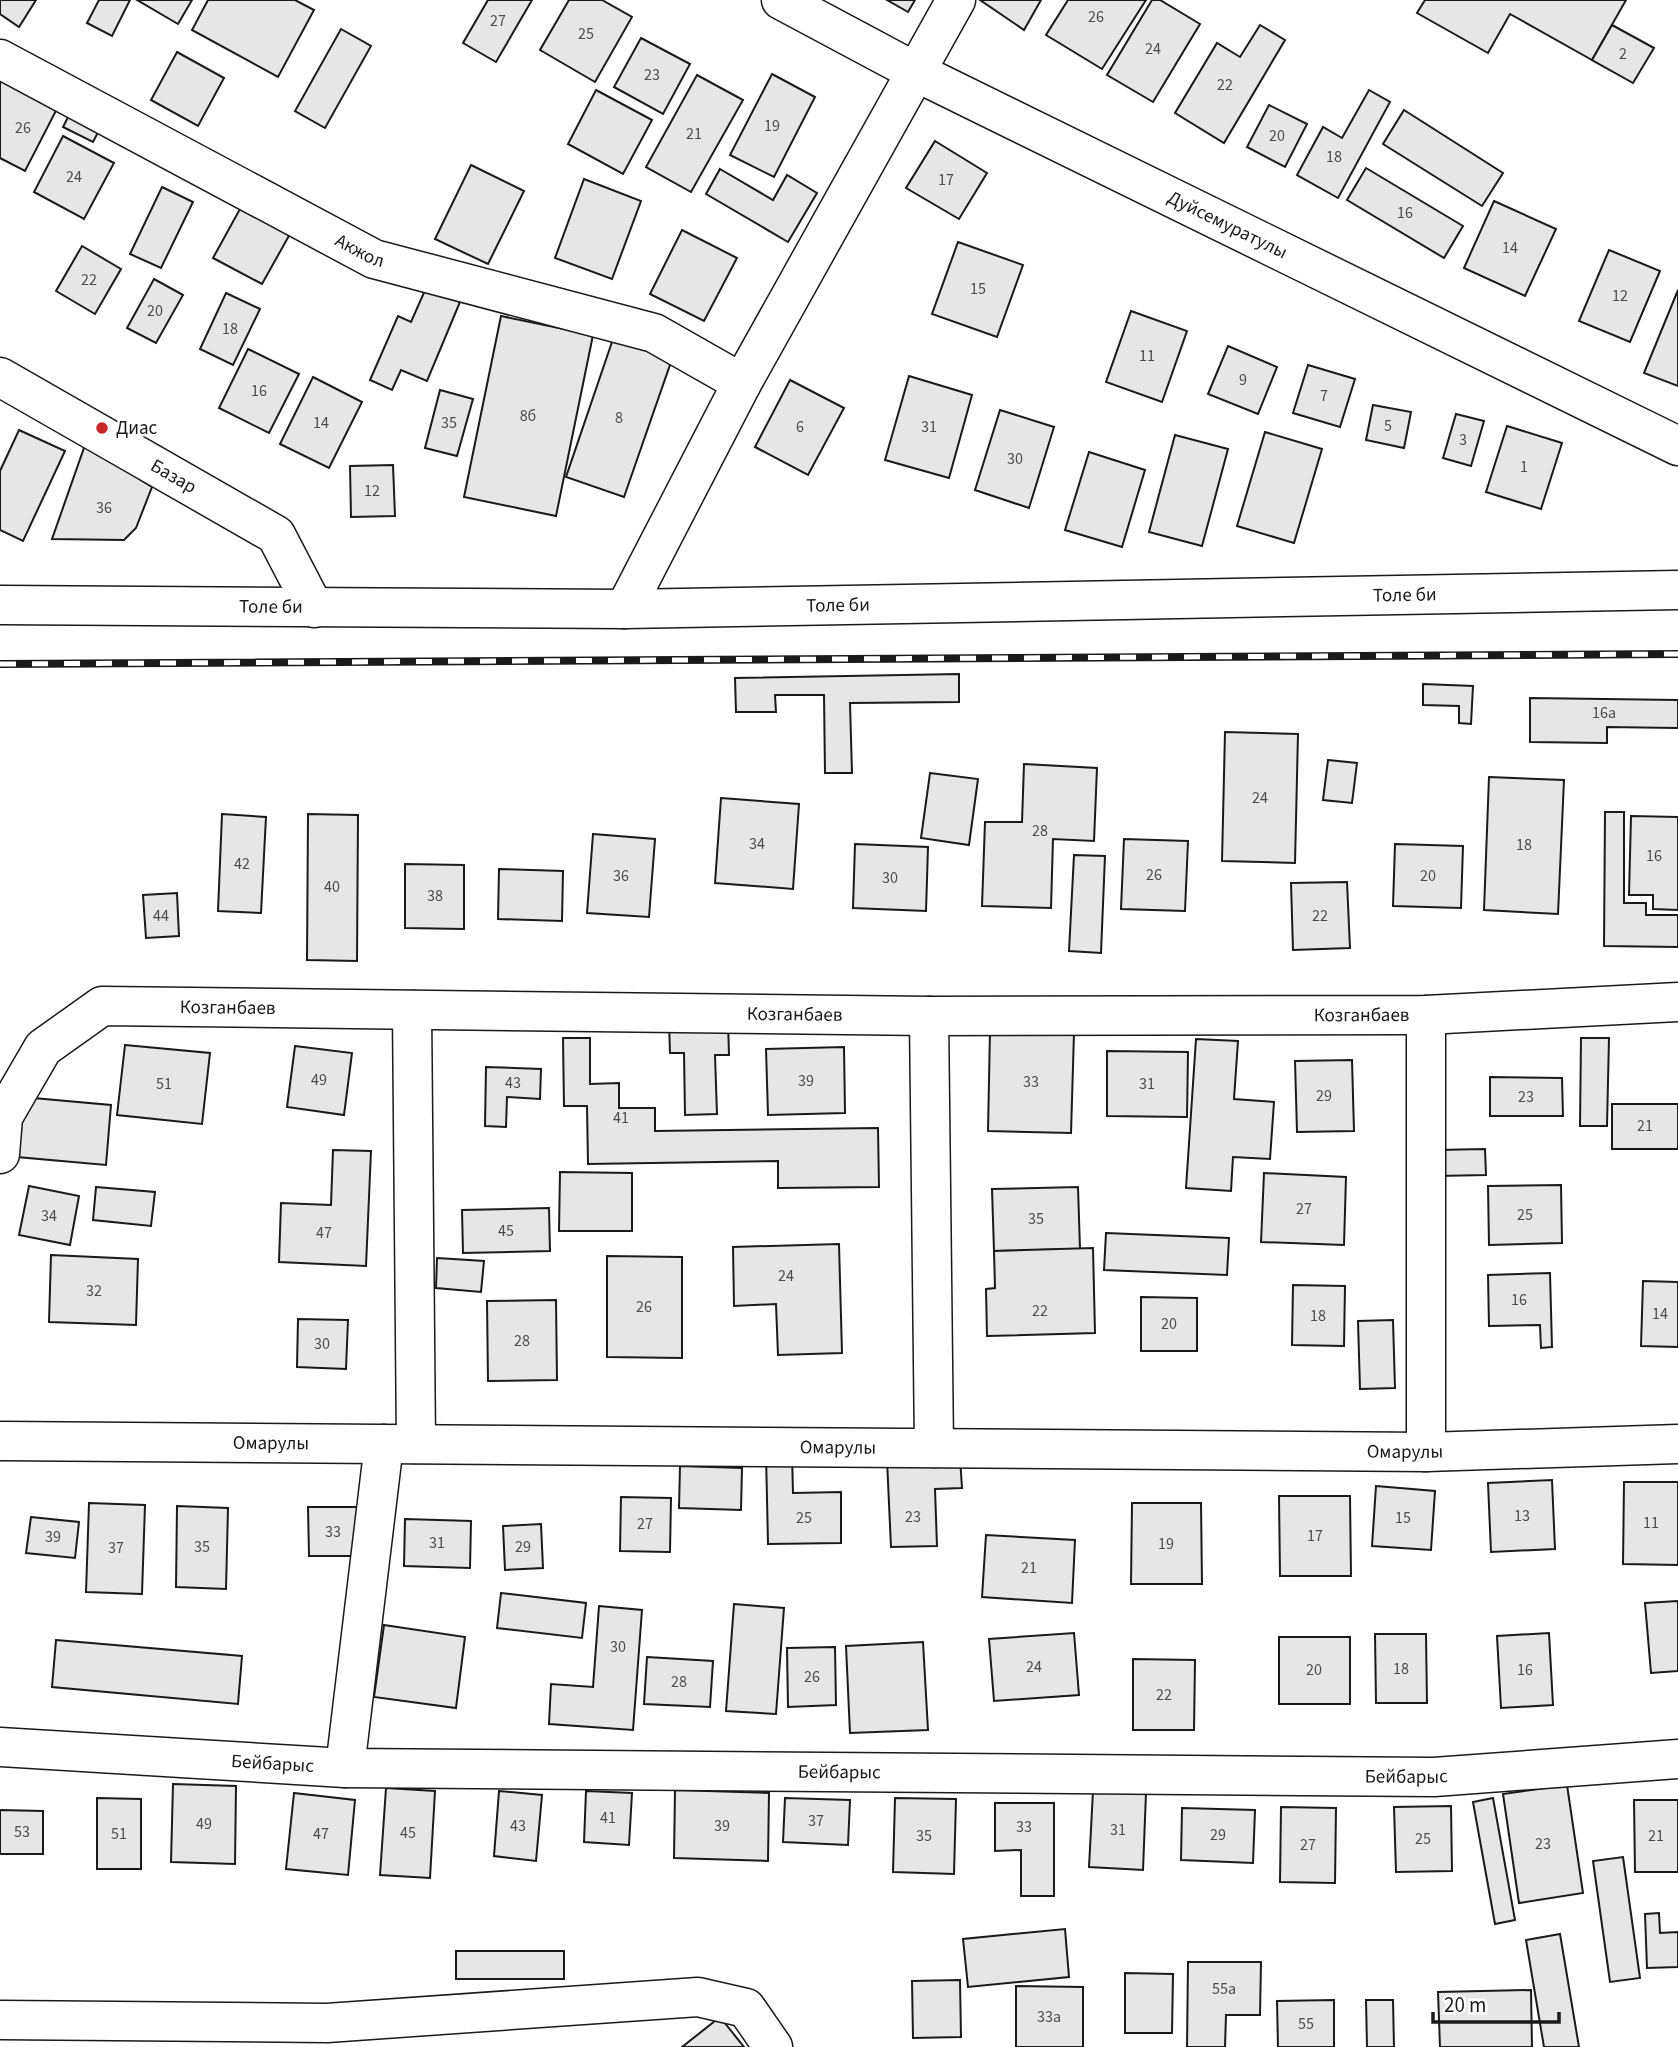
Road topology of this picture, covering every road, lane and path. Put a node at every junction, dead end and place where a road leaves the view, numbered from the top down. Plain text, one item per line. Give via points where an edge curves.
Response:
1 (781, 0) edge
2 (956, 0) edge
3 (0, 59) edge
4 (914, 71) junction
5 (0, 377) edge
6 (742, 383) junction
7 (1678, 446) edge
8 (1678, 590) edge
9 (0, 605) edge
10 (314, 607) junction
11 (625, 608) junction
12 (1678, 1002) edge
13 (412, 1010) junction
14 (1426, 1015) junction
15 (929, 1016) junction
16 (0, 1154) edge
17 (0, 1441) edge
18 (400, 1444) junction
19 (1678, 1444) edge
20 (934, 1448) junction
21 (1426, 1452) junction
22 (0, 1747) edge
23 (1678, 1759) edge
24 (345, 1768) junction
25 (0, 2020) edge
26 (773, 2047) edge

1 - 4 street, Дуйсемуратулы
2 - 4 street
3 - 6 street, Акжол via 374,259 654,333
4 - 6 street
4 - 7 street, Дуйсемуратулы
5 - 10 street, Базар via 276,536
6 - 11 street
8 - 11 street, Толе би
9 - 10 street, Толе би
10 - 11 street, Толе би
12 - 14 street, Козганбаев
13 - 15 street, Козганбаев
13 - 16 street, Козганбаев via 102,1006 43,1048 3,1117
13 - 18 street
14 - 15 street, Козганбаев
14 - 21 street
15 - 20 street
17 - 18 street, Омарулы
18 - 20 street, Омарулы
18 - 24 street
19 - 21 street, Омарулы
20 - 21 street, Омарулы
22 - 24 street, Бейбарыс
23 - 24 street, Бейбарыс via 1434,1777
25 - 26 street via 327,2023 698,1997 746,2008

